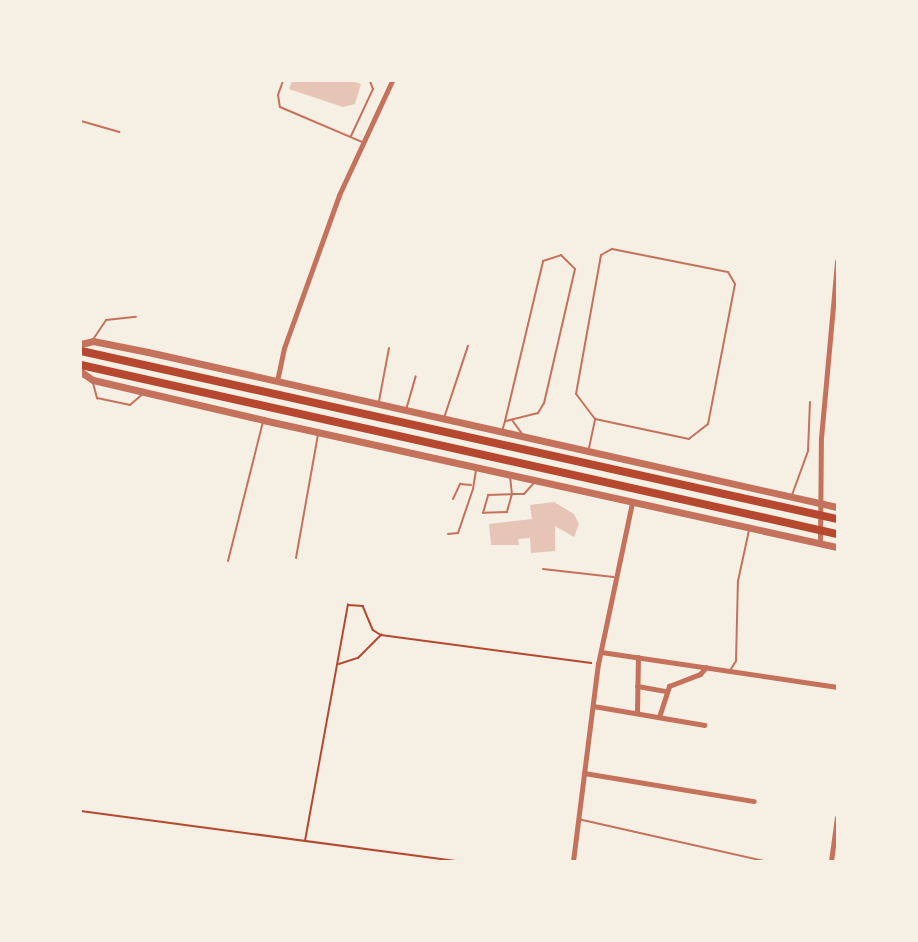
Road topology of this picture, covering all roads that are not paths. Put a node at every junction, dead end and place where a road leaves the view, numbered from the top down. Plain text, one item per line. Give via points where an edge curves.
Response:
1 (283, 81) edge
2 (370, 81) edge
3 (392, 81) edge
4 (81, 121) edge
5 (119, 132) dead end
6 (351, 136) junction
7 (362, 142) junction
8 (837, 261) edge
9 (136, 317) dead end
10 (85, 341) edge
11 (468, 346) dead end
12 (389, 348) dead end
13 (81, 351) edge
14 (81, 364) edge
15 (81, 372) edge
16 (416, 376) dead end
17 (93, 380) junction
18 (277, 381) junction
19 (145, 392) junction
20 (810, 402) dead end
21 (379, 404) junction
22 (406, 410) junction
23 (444, 418) junction
24 (595, 419) junction
25 (263, 420) junction
26 (512, 420) junction
27 (505, 421) junction
28 (319, 431) junction
29 (502, 432) junction
30 (524, 436) junction
31 (589, 451) junction
32 (476, 467) junction
33 (510, 474) junction
34 (537, 479) junction
35 (471, 485) junction
36 (512, 494) junction
37 (792, 497) junction
38 (453, 499) dead end
39 (632, 502) junction
40 (822, 503) junction
41 (837, 507) edge
42 (822, 516) junction
43 (837, 519) edge
44 (749, 527) junction
45 (821, 530) junction
46 (448, 534) dead end
47 (837, 534) edge
48 (820, 543) junction
49 (837, 547) edge
50 (296, 558) dead end
51 (228, 561) dead end
52 (543, 569) dead end
53 (617, 578) junction
54 (601, 652) junction
55 (638, 657) junction
56 (706, 667) junction
57 (730, 670) junction
58 (637, 686) junction
59 (837, 687) edge
60 (665, 691) junction
61 (593, 706) junction
62 (638, 713) junction
63 (659, 717) junction
64 (705, 724) dead end
65 (584, 772) junction
66 (754, 801) dead end
67 (837, 817) edge
68 (578, 819) junction
69 (573, 861) edge
70 (765, 861) edge
71 (831, 861) edge

1 - 6 lane via 278,95 280,107
2 - 6 lane via 373,89
3 - 7 street
4 - 5 lane
6 - 7 lane
7 - 18 street via 299,302
8 - 40 street via 821,438
9 - 10 lane via 106,320
10 - 18 street
11 - 23 lane
12 - 21 lane
13 - 42 main road
14 - 45 main road
15 - 17 street
16 - 22 lane
17 - 19 street
17 - 19 lane via 97,398 130,405
18 - 21 street
19 - 25 street
20 - 37 lane via 808,451
21 - 22 street
22 - 23 street
23 - 29 street
24 - 24 lane via 689,439 708,424 735,284 728,272 612,249 601,255 576,394
24 - 31 lane
25 - 28 street
25 - 51 lane
26 - 27 lane
26 - 27 lane via 538,413 544,403 575,269 561,255 543,261
26 - 30 lane
27 - 29 lane
28 - 32 street
28 - 50 lane
29 - 30 street
30 - 31 street
31 - 37 street
32 - 33 street
32 - 35 lane
33 - 34 street
33 - 36 lane
34 - 36 lane via 524,494
34 - 39 street
35 - 38 lane via 460,484
35 - 46 lane via 458,532
36 - 36 lane via 488,495 483,513 507,512
37 - 40 street
39 - 44 street
39 - 53 street
40 - 41 street
40 - 42 street
42 - 43 main road
42 - 45 street
44 - 48 street
44 - 57 lane via 738,581 736,661
45 - 47 main road
45 - 48 street
48 - 49 street
52 - 53 lane
53 - 54 street
54 - 55 street
54 - 61 street
55 - 56 street
55 - 58 street
56 - 57 street
56 - 60 street via 703,673 672,684
57 - 59 street
58 - 60 street
58 - 62 street
60 - 63 street
61 - 62 street
61 - 65 street
62 - 63 street
63 - 64 street
65 - 66 street
65 - 68 street
67 - 71 street
68 - 69 street
68 - 70 lane

